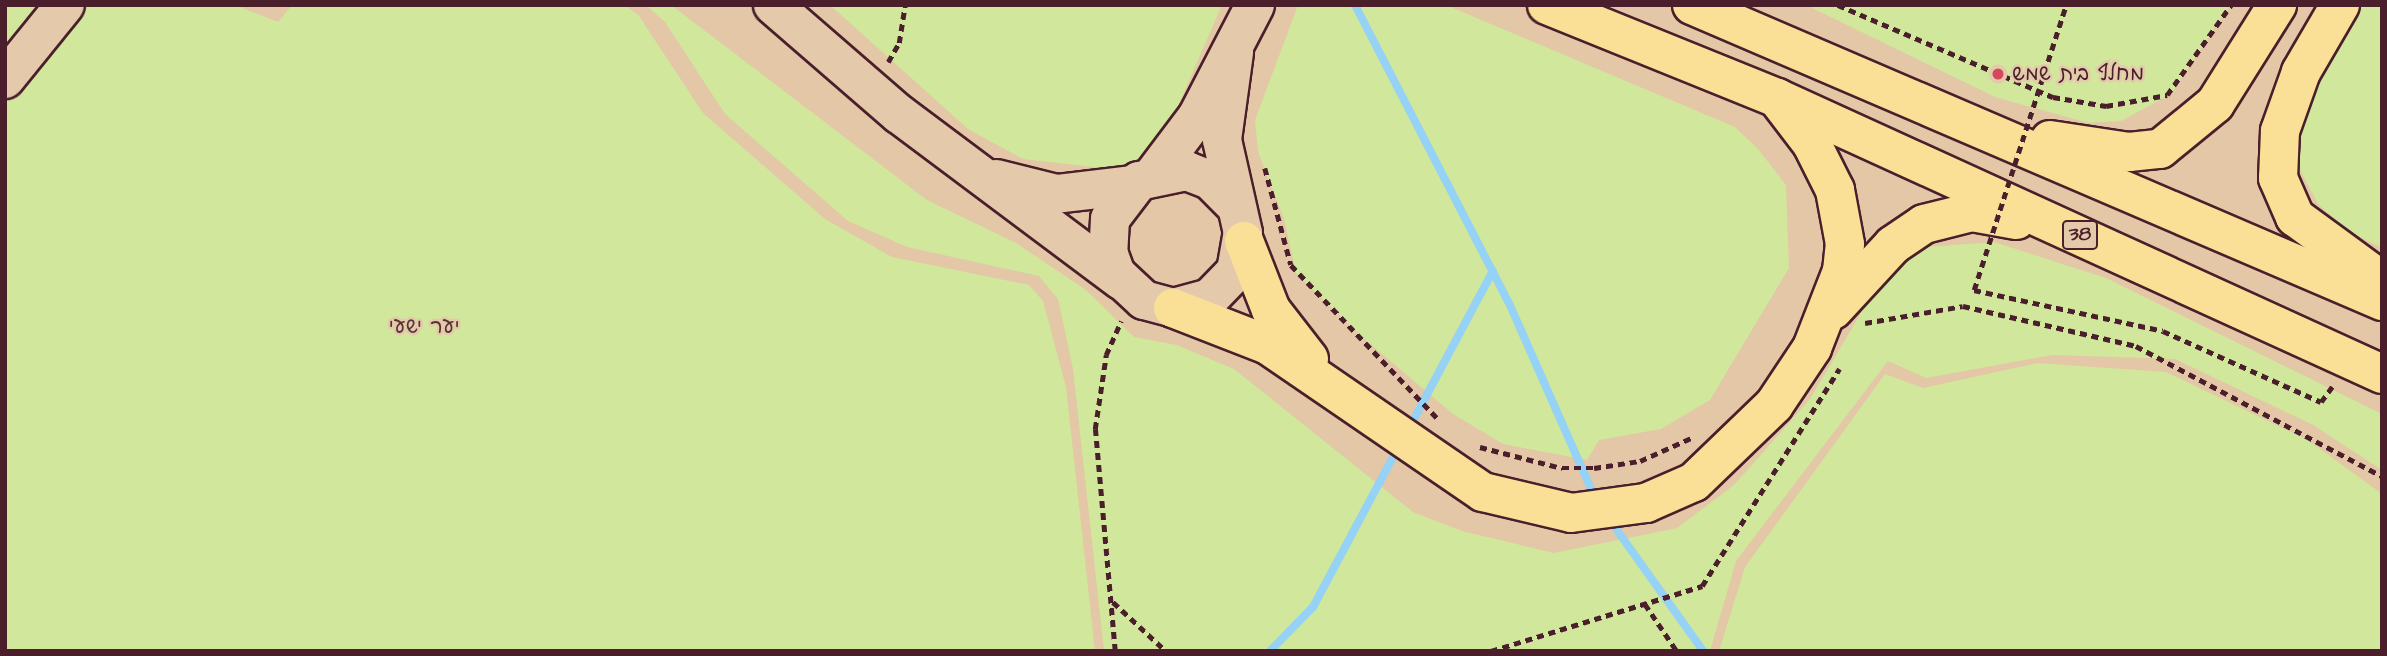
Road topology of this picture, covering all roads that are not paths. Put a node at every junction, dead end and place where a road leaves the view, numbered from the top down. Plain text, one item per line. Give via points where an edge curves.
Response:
1 (65, 5) edge
2 (773, 5) edge
3 (1255, 5) edge
4 (1547, 5) edge
5 (1692, 5) edge
6 (2277, 5) edge
7 (2340, 5) edge
8 (1234, 52) junction
9 (5, 79) edge
10 (1777, 99) junction
11 (1926, 101) junction
12 (969, 166) junction
13 (1143, 180) junction
14 (1233, 203) junction
15 (2082, 236) junction
16 (1244, 241) junction
17 (2382, 280) edge
18 (1129, 288) junction
19 (2382, 301) edge
20 (1173, 308) junction
21 (1827, 316) junction
22 (2367, 368) edge
23 (1336, 390) junction

1 - 9 main road
2 - 12 main road
3 - 8 main road
4 - 10 highway, 38
5 - 11 highway
6 - 11 highway via 2215,104 2160,149 2129,152 2062,143
7 - 17 highway via 2301,72 2280,131 2278,178 2295,217
8 - 13 main road via 1182,142
8 - 14 main road via 1222,140
10 - 15 highway, 38
10 - 21 highway via 1812,144 1843,218 1842,271
11 - 19 highway
12 - 13 main road via 1015,186 1056,194
12 - 18 main road
13 - 14 main road via 1195,173
13 - 18 main road via 1113,211 1107,236
14 - 16 main road
15 - 21 highway via 1972,212 1942,217 1893,245
15 - 22 highway, 38
16 - 20 main road via 1239,264 1222,289
16 - 23 highway via 1271,310
18 - 20 main road
20 - 23 highway via 1244,332
21 - 23 highway via 1774,405 1733,449 1694,482 1610,511 1571,513 1483,492

